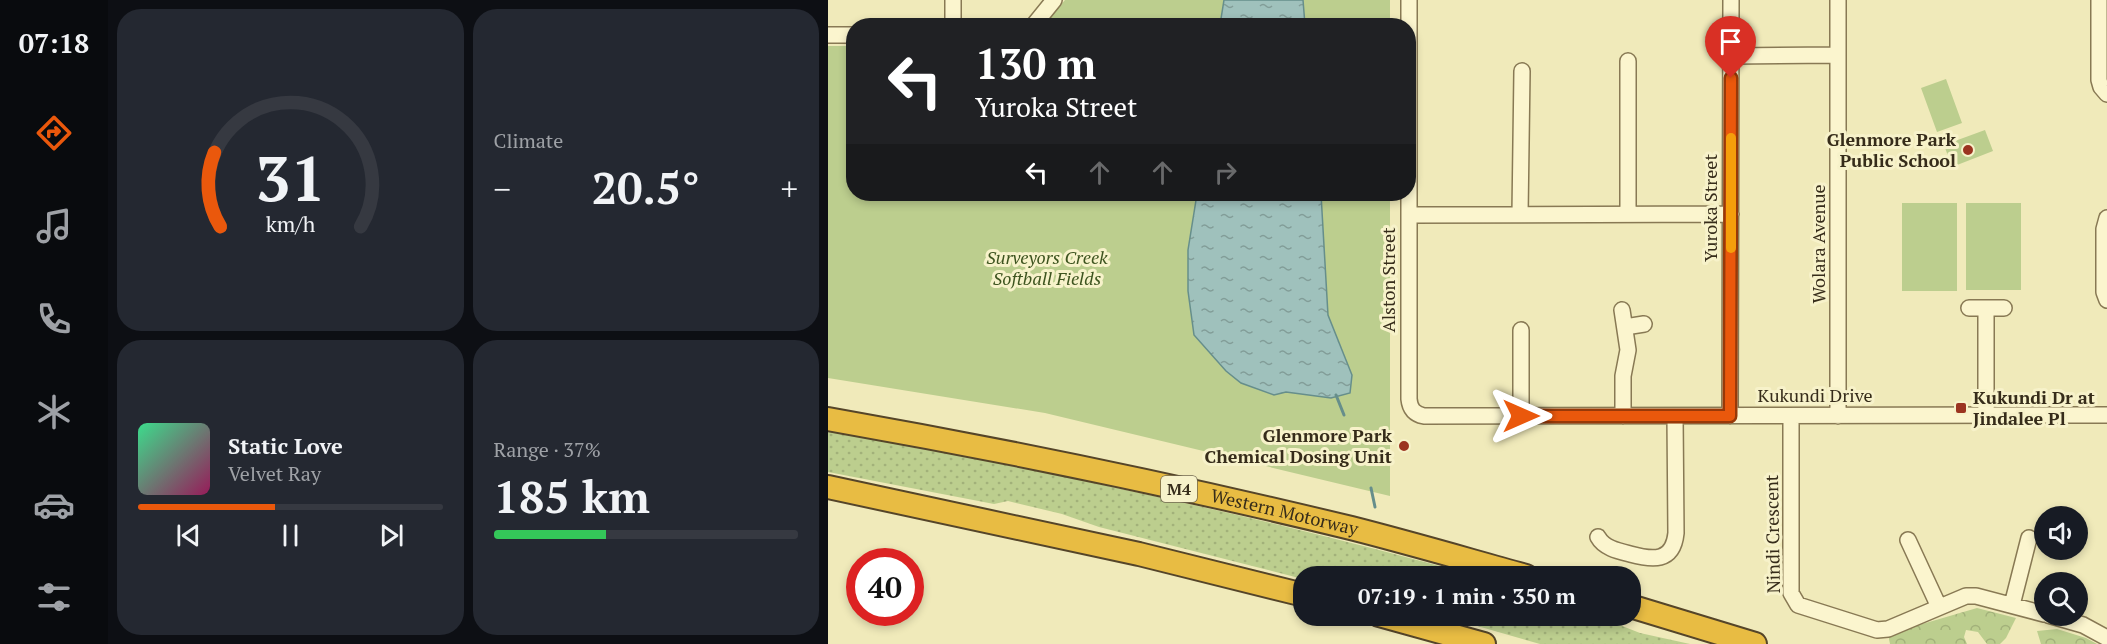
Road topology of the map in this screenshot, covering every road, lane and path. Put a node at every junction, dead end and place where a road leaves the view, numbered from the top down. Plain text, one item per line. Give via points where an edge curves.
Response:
1 (953, 0) edge
2 (1054, 0) edge
3 (1409, 0) edge
4 (1731, 0) edge
5 (1838, 0) edge
6 (2099, 0) edge
7 (953, 18) edge
8 (1039, 18) edge
9 (1409, 18) edge
10 (846, 34) edge
11 (828, 35) edge
12 (1838, 55) junction
13 (1731, 56) junction
14 (1628, 61) dead end
15 (1522, 71) dead end
16 (2107, 94) edge
17 (1409, 201) edge
18 (1520, 214) junction
19 (1628, 214) junction
20 (1731, 214) junction
21 (1409, 215) junction
22 (2107, 218) edge
23 (2107, 300) edge
24 (1969, 308) dead end
25 (1986, 308) junction
26 (2004, 308) dead end
27 (1622, 310) dead end
28 (1644, 324) dead end
29 (1625, 327) junction
30 (1521, 330) dead end
31 (1415, 413) joint
32 (2107, 415) edge
33 (1521, 416) junction
34 (1623, 416) junction
35 (1676, 416) junction
36 (1730, 416) junction
37 (1791, 416) junction
38 (1838, 416) junction
39 (1986, 416) junction
40 (828, 419) edge
41 (828, 487) edge
42 (1598, 537) dead end
43 (2029, 538) dead end
44 (1908, 540) dead end
45 (1489, 566) edge
46 (1293, 592) edge
47 (2012, 605) junction
48 (1939, 607) junction
49 (1641, 609) edge
50 (2034, 611) edge
51 (1419, 626) edge
52 (2086, 626) edge
53 (2107, 638) edge
54 (1484, 644) edge
55 (1755, 644) edge

1 - 7 street
2 - 8 street
3 - 9 street, Alston Street
4 - 13 street, Yuroka Street
5 - 12 street, Wolara Avenue
6 - 16 street via 2099,80
10 - 11 street
12 - 13 street
12 - 38 street, Wolara Avenue
13 - 20 street, Yuroka Street
14 - 19 street
15 - 18 street
17 - 21 street, Alston Street
18 - 19 street
18 - 21 street
19 - 20 street
20 - 36 street, Yuroka Street
21 - 31 street, Alston Street via 1409,399
22 - 23 street
24 - 25 street
25 - 26 street
25 - 39 street
27 - 29 street
28 - 29 street
29 - 34 street via 1628,350 1623,376
30 - 33 street
31 - 33 street, Kukundi Drive
32 - 39 street, Kukundi Drive
33 - 34 street, Kukundi Drive
34 - 35 street, Kukundi Drive
35 - 36 street, Kukundi Drive
35 - 42 street via 1676,533 1671,549 1660,557 1646,558 1611,548
36 - 37 street, Kukundi Drive
37 - 38 street, Kukundi Drive
37 - 48 street, Nindi Crescent via 1791,593 1795,602 1877,630
38 - 39 street, Kukundi Drive
40 - 45 highway, Western Motorway / M4 via 1154,483 1353,529
41 - 46 highway via 1139,554
43 - 47 street
44 - 48 street
47 - 48 street, Nindi Crescent via 1971,595
47 - 50 street, Nindi Crescent
49 - 55 highway
51 - 54 highway
52 - 53 street, Nindi Crescent

